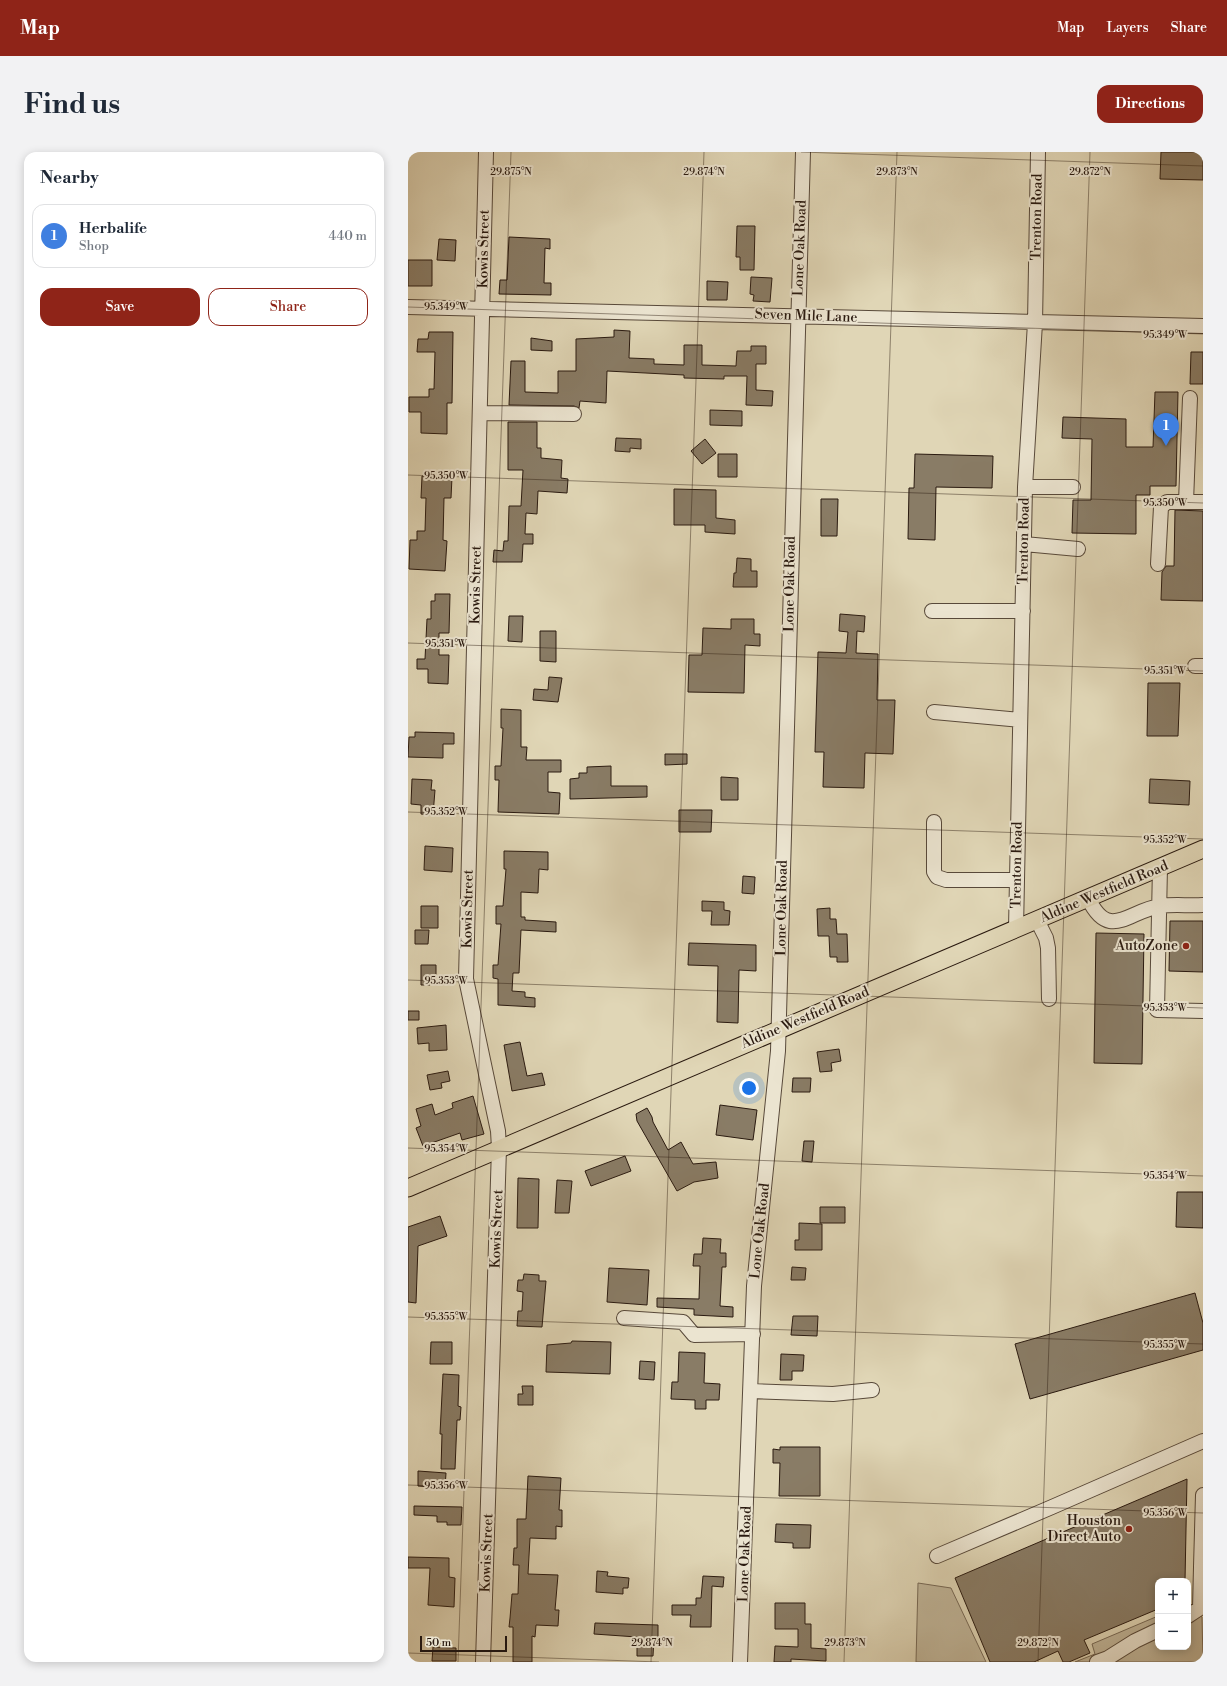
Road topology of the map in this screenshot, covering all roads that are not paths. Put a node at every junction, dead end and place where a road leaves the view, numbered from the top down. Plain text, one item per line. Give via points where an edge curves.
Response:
1 (486, 152) edge
2 (803, 152) edge
3 (1038, 152) edge
4 (408, 307) edge
5 (483, 309) junction
6 (797, 316) junction
7 (1035, 324) junction
8 (1203, 326) edge
9 (1190, 398) dead end
10 (480, 413) junction
11 (574, 414) dead end
12 (1026, 487) junction
13 (1073, 487) dead end
14 (1186, 502) junction
15 (1203, 502) edge
16 (1024, 544) junction
17 (1078, 549) dead end
18 (1158, 564) dead end
19 (932, 611) dead end
20 (1023, 611) junction
21 (934, 712) dead end
22 (1020, 720) junction
23 (934, 822) dead end
24 (1203, 849) edge
25 (1183, 857) junction
26 (1203, 860) edge
27 (1160, 867) junction
28 (1017, 880) junction
29 (1088, 898) junction
30 (1203, 905) edge
31 (1159, 906) junction
32 (1037, 920) junction
33 (1016, 930) junction
34 (1049, 999) dead end
35 (1203, 1011) edge
36 (779, 1028) junction
37 (499, 1148) junction
38 (408, 1188) edge
39 (624, 1318) dead end
40 (753, 1334) junction
41 (872, 1390) dead end
42 (751, 1391) junction
43 (1203, 1441) edge
44 (1203, 1495) edge
45 (937, 1556) dead end
46 (1202, 1567) edge
47 (1191, 1614) edge
48 (1155, 1631) edge
49 (483, 1662) edge
50 (740, 1662) edge
51 (1097, 1662) edge

1 - 5 street, Kowis Street
2 - 6 street, Lone Oak Road
3 - 7 street, Trenton Road
4 - 5 street, Seven Mile Lane
5 - 6 street, Seven Mile Lane
5 - 10 street, Kowis Street
6 - 7 street, Seven Mile Lane
6 - 36 street, Lone Oak Road
7 - 8 street, Seven Mile Lane
7 - 12 street, Trenton Road
9 - 14 street
10 - 11 street
10 - 37 street, Kowis Street via 466,979 498,1131
12 - 13 street
12 - 16 street, Trenton Road
14 - 15 street
14 - 18 street via 1167,502 1161,507
16 - 17 street
16 - 20 street, Trenton Road
19 - 20 street
20 - 22 street, Trenton Road
21 - 22 street
22 - 28 street, Trenton Road
23 - 28 street via 934,872 937,877 946,880
24 - 25 main road, Aldine Westfield Road
25 - 26 main road
25 - 27 main road, Aldine Westfield Road
27 - 29 main road, Aldine Westfield Road
27 - 31 street
28 - 33 street, Trenton Road
29 - 31 street via 1098,916 1110,922
29 - 32 main road, Aldine Westfield Road
30 - 31 street
31 - 35 street via 1157,1010
32 - 33 main road, Aldine Westfield Road
32 - 34 street via 1048,948
33 - 36 main road, Aldine Westfield Road
36 - 37 main road, Aldine Westfield Road
36 - 40 street, Lone Oak Road via 754,1286
37 - 38 main road, Aldine Westfield Road
37 - 49 street, Kowis Street
39 - 40 street via 683,1322 694,1335
40 - 42 street, Lone Oak Road
41 - 42 street via 832,1394
42 - 50 street, Lone Oak Road
43 - 45 street
44 - 46 street
46 - 47 street via 1200,1608
48 - 51 street

